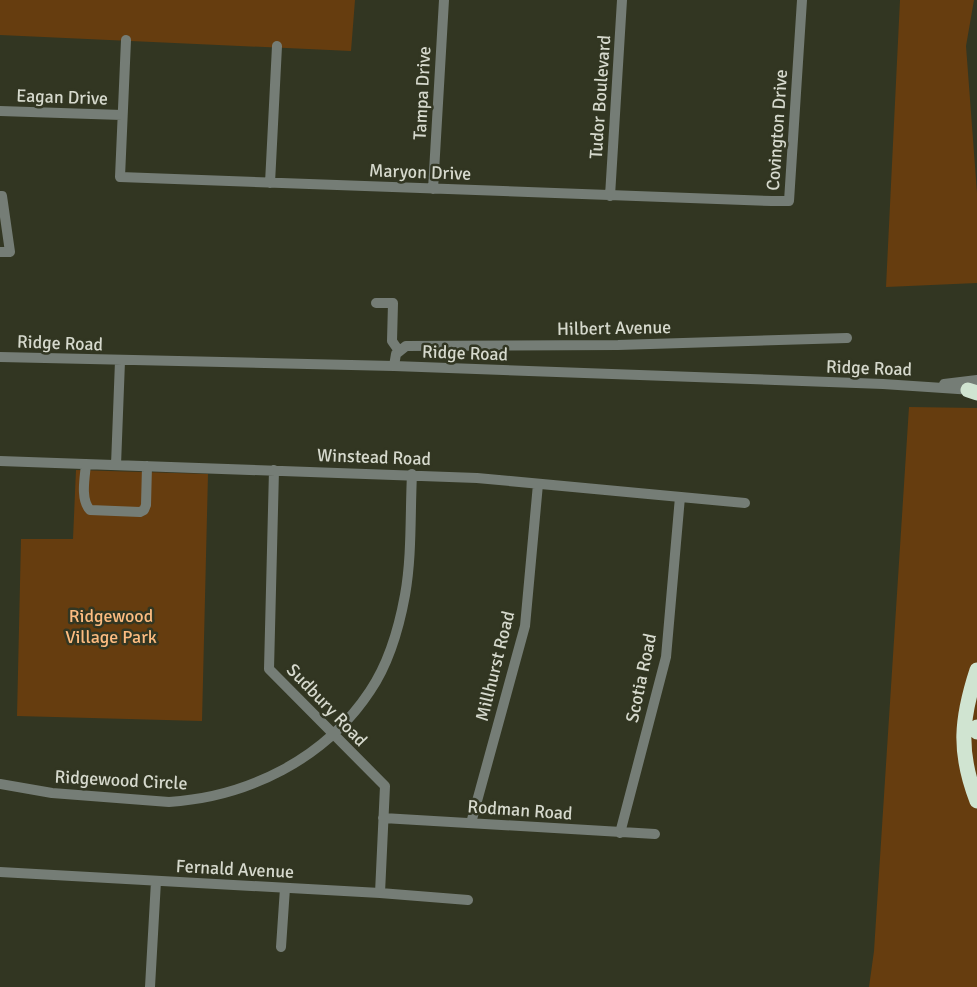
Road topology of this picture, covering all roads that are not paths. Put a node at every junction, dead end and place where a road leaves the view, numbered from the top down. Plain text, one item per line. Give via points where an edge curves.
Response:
1 (444, 0) edge
2 (622, 0) edge
3 (802, 0) edge
4 (126, 40) dead end
5 (276, 46) dead end
6 (0, 111) edge
7 (122, 115) junction
8 (270, 183) junction
9 (433, 189) junction
10 (0, 196) edge
11 (610, 196) junction
12 (696, 199) joint
13 (3, 223) edge
14 (0, 252) edge
15 (376, 303) dead end
16 (847, 338) dead end
17 (399, 351) junction
18 (0, 357) edge
19 (120, 361) junction
20 (394, 366) junction
21 (975, 386) edge
22 (0, 461) edge
23 (86, 464) junction
24 (116, 465) junction
25 (147, 466) junction
26 (274, 470) junction
27 (412, 474) junction
28 (538, 484) junction
29 (680, 497) junction
30 (745, 503) dead end
31 (977, 670) edge
32 (977, 727) edge
33 (977, 732) edge
34 (332, 734) junction
35 (0, 784) edge
36 (977, 801) edge
37 (383, 818) junction
38 (470, 823) junction
39 (620, 832) junction
40 (655, 834) dead end
41 (0, 872) edge
42 (156, 881) junction
43 (285, 888) junction
44 (380, 893) junction
45 (468, 900) dead end
46 (281, 947) dead end
47 (150, 987) edge

1 - 9 street, Tampa Drive
2 - 11 street, Tudor Boulevard
3 - 12 street, Covington Drive via 789,201
4 - 7 street
5 - 8 street
6 - 7 street, Eagan Drive
7 - 8 street, Maryon Drive via 120,177
8 - 9 street, Maryon Drive
9 - 11 street, Maryon Drive
10 - 13 street
11 - 12 street, Maryon Drive
13 - 14 street via 10,252
15 - 17 street via 394,303 392,341
16 - 17 street, Hilbert Avenue via 618,345 406,346
17 - 20 street
18 - 19 street, Ridge Road
19 - 20 street, Ridge Road
19 - 24 street
20 - 21 street, Ridge Road via 928,387
22 - 23 street, Winstead Road
23 - 24 street, Winstead Road
23 - 25 street via 85,498 90,510 140,512 146,505
24 - 25 street, Winstead Road
25 - 26 street, Winstead Road
26 - 27 street, Winstead Road
26 - 34 street, Sudbury Road via 269,669
27 - 28 street, Winstead Road
27 - 34 street, Ridgewood Circle via 408,573 399,624 371,690
28 - 29 street, Winstead Road
28 - 38 street, Millhurst Road via 525,626
29 - 30 street, Winstead Road
29 - 39 street, Scotia Road via 666,657
31 - 36 highway via 967,702 963,743
32 - 33 highway
34 - 35 street, Ridgewood Circle via 310,754 262,782 205,798 169,802 52,793
34 - 37 street, Sudbury Road via 384,786
37 - 38 street, Rodman Road
37 - 44 street, Sudbury Road
38 - 39 street, Rodman Road
39 - 40 street, Rodman Road
41 - 42 street, Fernald Avenue
42 - 43 street, Fernald Avenue
42 - 47 street
43 - 44 street, Fernald Avenue
43 - 46 street
44 - 45 street, Fernald Avenue

